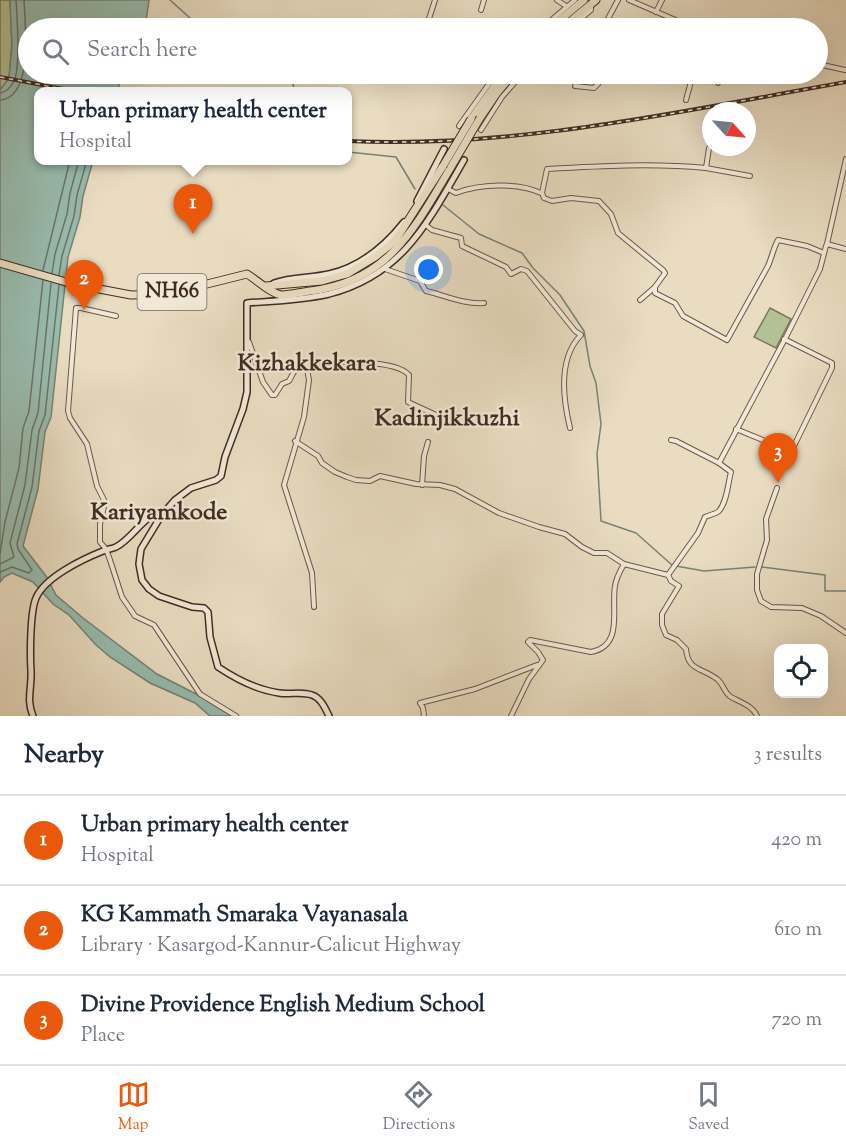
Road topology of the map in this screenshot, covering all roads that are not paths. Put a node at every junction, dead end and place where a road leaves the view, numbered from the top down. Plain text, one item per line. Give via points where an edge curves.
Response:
1 (435, 0) edge
2 (484, 0) edge
3 (557, 0) edge
4 (575, 0) edge
5 (618, 0) edge
6 (629, 0) edge
7 (662, 0) edge
8 (591, 1) edge
9 (566, 6) junction
10 (481, 10) dead end
11 (656, 12) junction
12 (429, 18) edge
13 (553, 18) edge
14 (565, 18) edge
15 (573, 18) edge
16 (582, 18) edge
17 (608, 18) edge
18 (670, 18) edge
19 (828, 66) edge
20 (846, 69) edge
21 (489, 84) edge
22 (497, 84) edge
23 (505, 84) edge
24 (513, 84) edge
25 (598, 84) edge
26 (690, 84) edge
27 (575, 86) dead end
28 (686, 100) dead end
29 (459, 126) dead end
30 (480, 130) dead end
31 (444, 149) dead end
32 (708, 156) edge
33 (846, 159) edge
34 (464, 160) dead end
35 (447, 166) junction
36 (706, 168) junction
37 (750, 176) dead end
38 (447, 189) junction
39 (540, 192) junction
40 (426, 225) junction
41 (827, 244) junction
42 (846, 249) edge
43 (824, 253) junction
44 (0, 263) edge
45 (385, 269) junction
46 (266, 286) junction
47 (655, 287) junction
48 (640, 300) dead end
49 (484, 303) dead end
50 (117, 316) dead end
51 (247, 338) junction
52 (784, 339) junction
53 (306, 363) junction
54 (447, 420) dead end
55 (570, 428) dead end
56 (736, 429) junction
57 (671, 440) dead end
58 (296, 441) junction
59 (428, 442) dead end
60 (719, 463) junction
61 (422, 484) junction
62 (777, 488) dead end
63 (161, 516) junction
64 (106, 549) junction
65 (624, 564) junction
66 (668, 575) junction
67 (314, 607) dead end
68 (846, 633) edge
69 (538, 665) junction
70 (33, 716) edge
71 (236, 716) edge
72 (329, 716) edge
73 (424, 716) edge
74 (510, 716) edge
75 (757, 716) edge

1 - 12 street
2 - 10 street
3 - 9 street
4 - 9 street
5 - 17 street
6 - 11 street
7 - 11 street
8 - 14 highway
8 - 15 highway
8 - 16 street via 591,10
9 - 13 street
11 - 18 street
19 - 20 street
21 - 29 street
22 - 35 highway, NH66, bridge via 471,119
23 - 35 highway, NH66, bridge
24 - 30 street
25 - 27 street via 594,88
26 - 28 street
31 - 46 street via 405,220 375,252 337,272
32 - 36 street
33 - 41 street
34 - 38 street
35 - 46 highway, NH66 via 395,241 375,257 346,274 322,281
35 - 46 highway, NH66 via 414,228 395,253 372,269 323,290 280,295
36 - 37 street
36 - 39 street via 547,169
38 - 39 street via 456,193 481,185
38 - 40 street
39 - 47 street via 552,201 599,201 611,214 618,233 663,270
40 - 45 street
40 - 55 street via 461,238 462,246 506,267 511,274 521,269 527,271 581,335 569,349 566,366 564,405
41 - 42 street
41 - 43 street
43 - 47 street via 778,240 727,340 683,316 675,303 655,293
43 - 52 street via 820,269
44 - 46 highway, NH66 via 73,284 131,295 167,294 247,274
45 - 49 street via 420,282 426,291 471,304
45 - 51 street via 357,285 327,294 247,303
47 - 48 street
50 - 64 street via 76,308 68,411 87,444 105,502 100,542
51 - 53 street via 263,382 272,395 289,381 295,369
51 - 63 street via 247,392 220,476 192,488
52 - 56 street
52 - 56 street via 832,363 791,452
53 - 54 street via 338,361 395,366 410,375 408,402
53 - 58 street via 307,397
56 - 60 street
57 - 60 street
58 - 61 street via 335,472 356,480 370,481 380,476
58 - 67 street via 284,485 312,573
59 - 61 street
60 - 66 street via 731,472 720,509 705,517
61 - 65 street via 455,489 499,513 565,534 587,550 607,553
62 - 68 street via 766,519 767,540 757,574 756,590 761,601 771,607 802,608
63 - 64 street via 154,514 116,547
63 - 72 street via 141,549 139,564 148,589 208,612 219,667 234,678 266,691 312,695 320,700
64 - 70 street via 60,573 39,593 30,654 28,700
64 - 71 street via 122,597 135,616 154,625 200,694
65 - 66 street
65 - 69 street via 615,585 615,619 608,642 599,651 591,652 530,640 543,660
66 - 75 street via 679,586 662,614 666,634 686,649 690,664 719,680 728,696
69 - 73 street via 476,689 420,703
69 - 74 street

